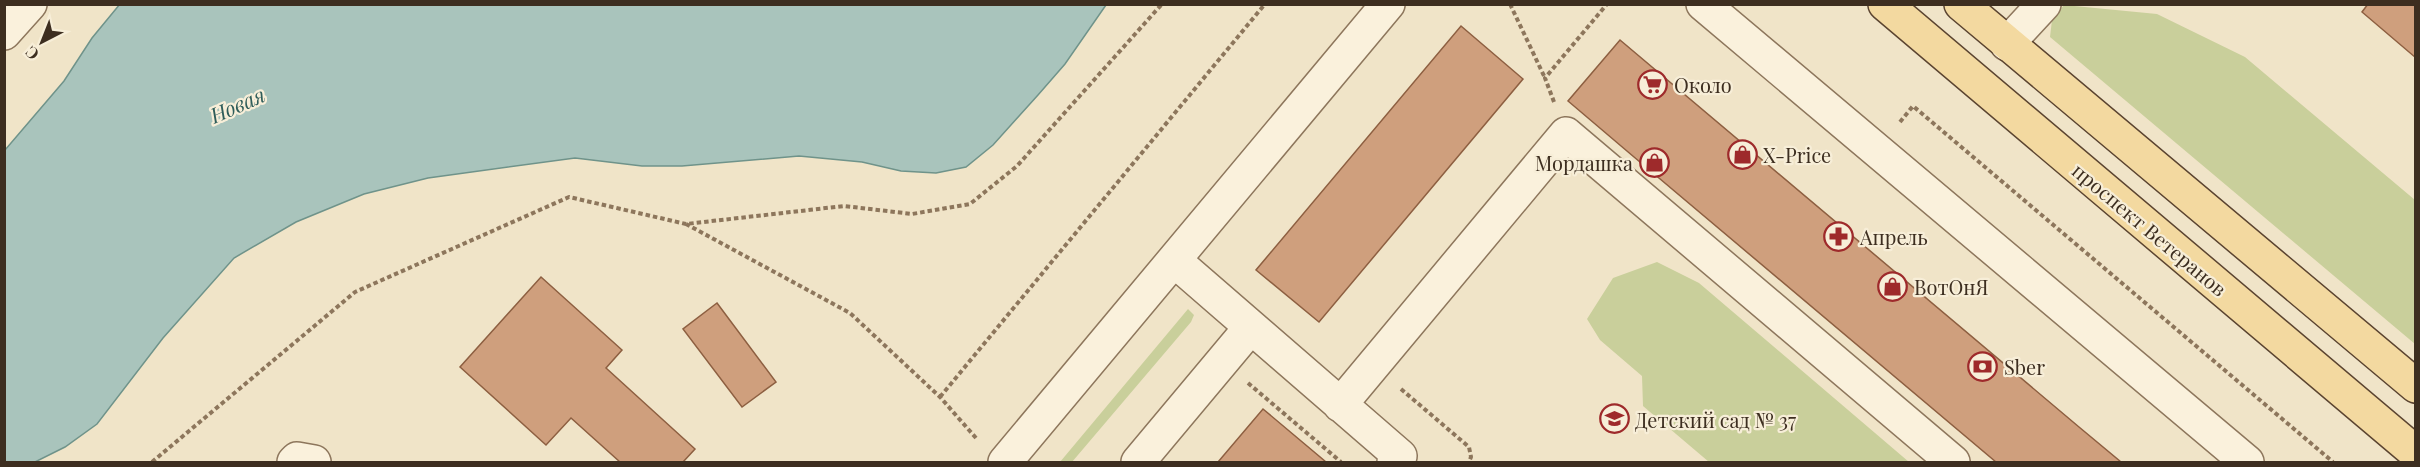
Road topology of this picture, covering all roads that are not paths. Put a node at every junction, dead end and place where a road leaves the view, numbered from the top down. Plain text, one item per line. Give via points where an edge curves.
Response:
1 (30, 4) edge
2 (1388, 4) edge
3 (1703, 4) edge
4 (1885, 4) edge
5 (1961, 4) edge
6 (2044, 4) edge
7 (4, 33) edge
8 (2007, 44) junction
9 (1175, 261) junction
10 (1251, 327) junction
11 (2415, 386) edge
12 (1340, 405) junction
13 (2415, 453) edge
14 (294, 462) edge
15 (314, 462) edge
16 (1005, 462) edge
17 (1138, 462) edge
18 (1394, 462) edge
19 (1953, 462) edge
20 (2247, 462) edge

1 - 7 street
2 - 9 street
3 - 20 street
4 - 13 main road, проспект Ветеранов
5 - 8 main road
6 - 8 street
8 - 11 main road
9 - 10 street
9 - 16 street
10 - 12 street
10 - 17 street
12 - 18 street via 1400,456
12 - 19 street via 1566,134
14 - 15 street

